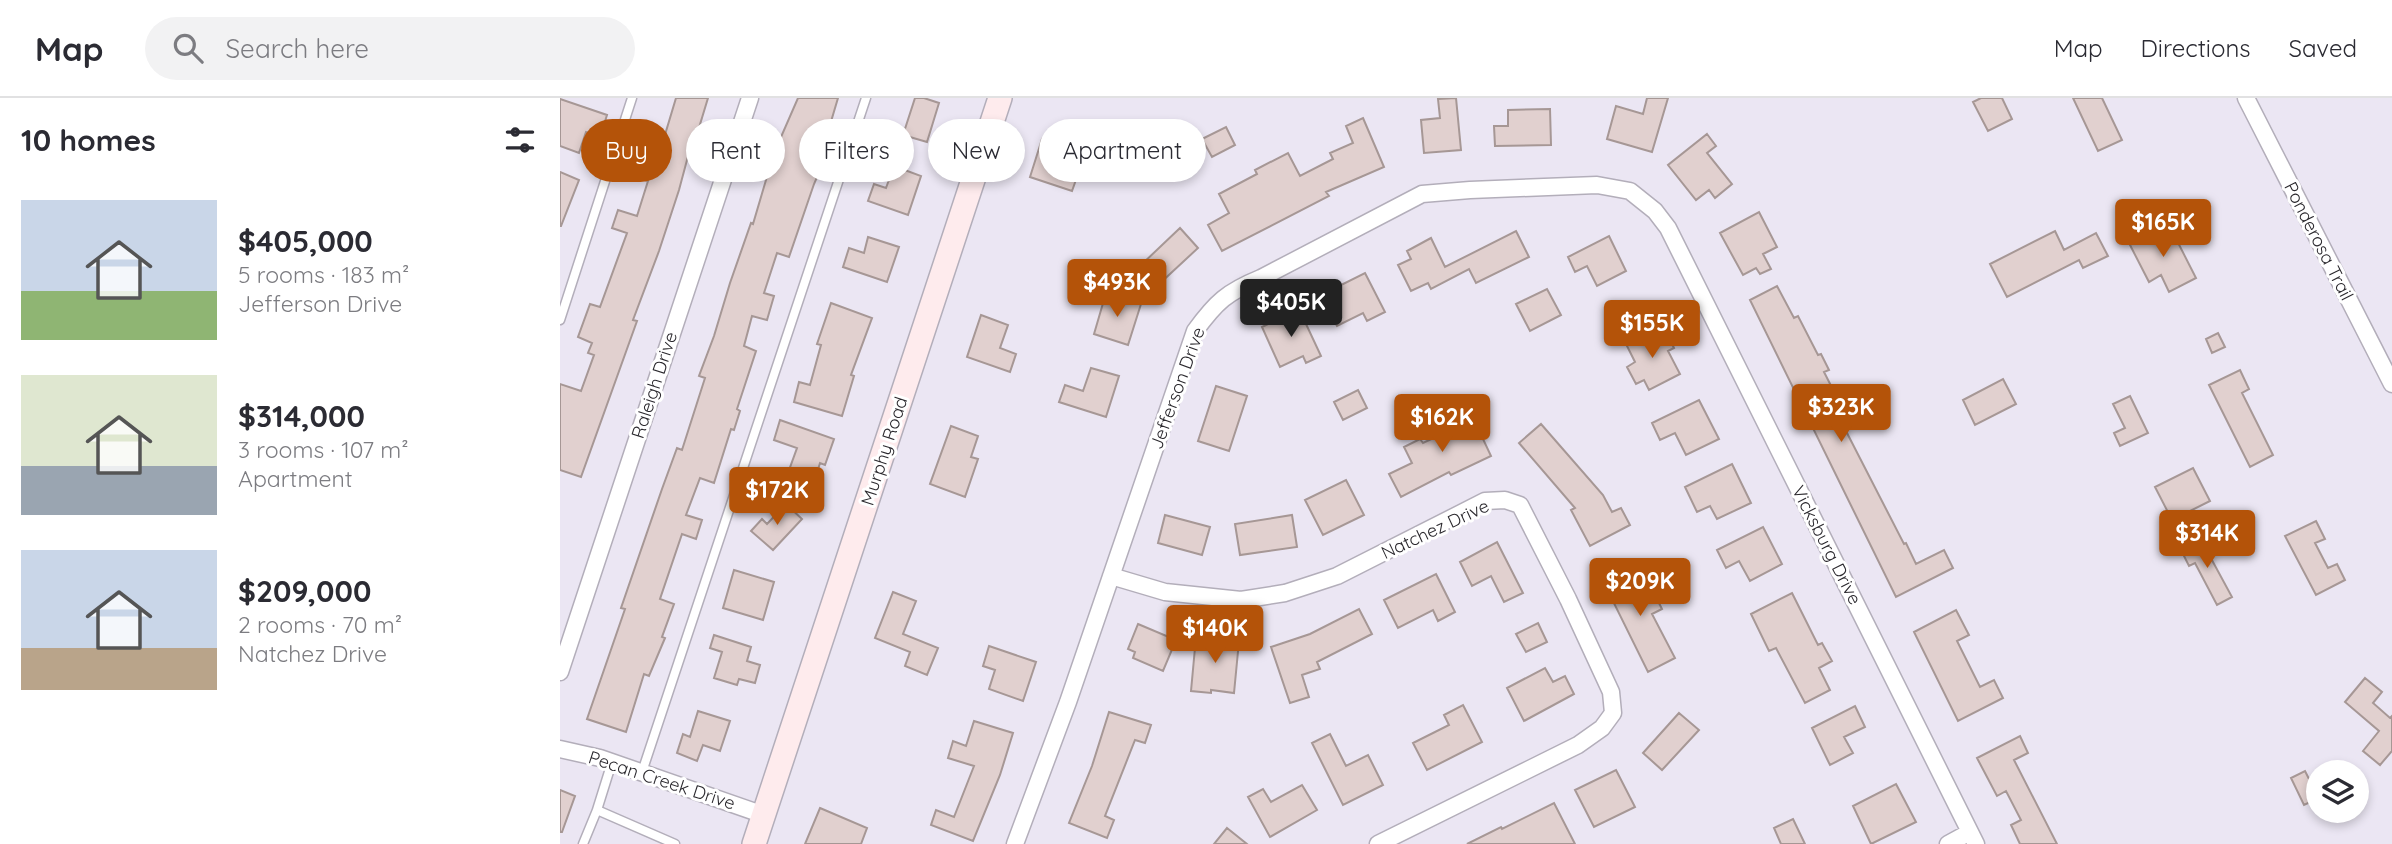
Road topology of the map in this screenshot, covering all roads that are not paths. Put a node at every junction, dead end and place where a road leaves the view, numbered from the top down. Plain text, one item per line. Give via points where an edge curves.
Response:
1 (632, 98) edge
2 (750, 98) edge
3 (866, 98) edge
4 (1000, 98) edge
5 (2246, 98) edge
6 (1655, 211) joint
7 (560, 320) edge
8 (2392, 384) edge
9 (1111, 576) junction
10 (560, 672) edge
11 (560, 749) edge
12 (612, 762) junction
13 (642, 772) junction
14 (597, 810) junction
15 (764, 815) junction
16 (1973, 838) edge
17 (583, 844) edge
18 (675, 844) edge
19 (754, 844) edge
20 (1015, 844) edge
21 (1378, 844) edge
22 (1948, 844) edge

1 - 7 lane
2 - 10 street, Raleigh Drive
3 - 13 lane
4 - 15 main road, Murphy Road
5 - 8 street, Ponderosa Trail
6 - 9 street, Jefferson Drive via 1630,191 1597,185 1422,194 1236,288 1213,306 1195,331
6 - 16 street, Vicksburg Drive via 1668,228
9 - 20 street, Jefferson Drive
9 - 21 street, Natchez Drive via 1165,592 1241,600 1285,593 1336,576 1485,501 1520,505 1611,692 1612,713 1602,729 1578,745
11 - 12 street, Pecan Creek Drive
12 - 13 street, Pecan Creek Drive
12 - 14 lane
13 - 15 street, Pecan Creek Drive
14 - 17 lane
14 - 18 lane
15 - 19 main road, Murphy Road
16 - 22 street

